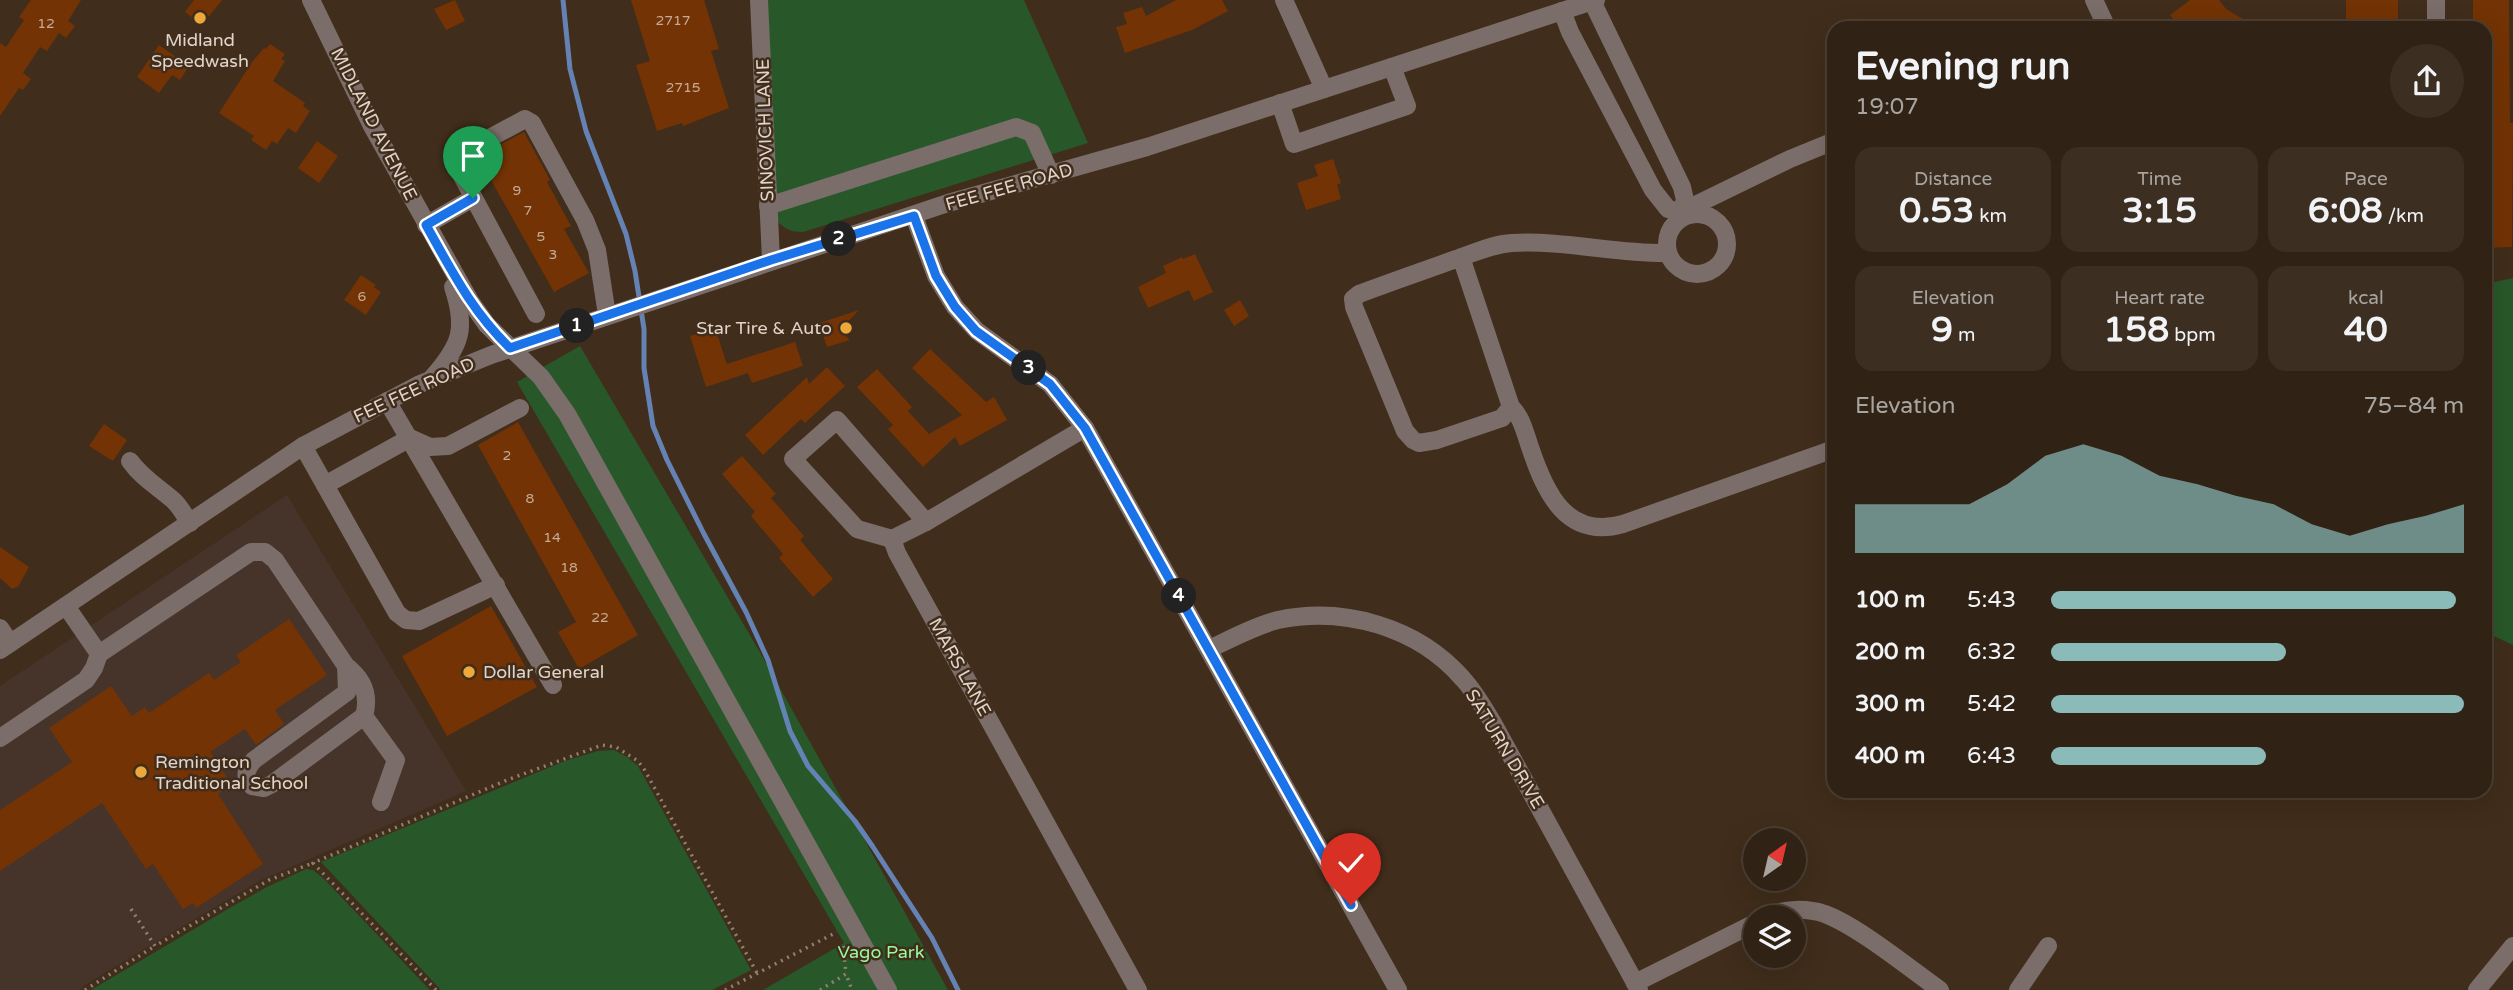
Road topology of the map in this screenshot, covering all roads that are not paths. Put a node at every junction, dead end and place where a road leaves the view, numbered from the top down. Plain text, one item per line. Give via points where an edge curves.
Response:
1 (312, 0) edge
2 (759, 0) edge
3 (1284, 0) edge
4 (2094, 0) edge
5 (2436, 0) edge
6 (1594, 1) edge
7 (1562, 11) junction
8 (2103, 21) edge
9 (2436, 21) edge
10 (1392, 67) junction
11 (1324, 89) junction
12 (1280, 103) junction
13 (1827, 144) edge
14 (1051, 175) junction
15 (473, 198) junction
16 (768, 206) junction
17 (1682, 215) junction
18 (914, 216) junction
19 (426, 225) junction
20 (1668, 253) junction
21 (1461, 257) junction
22 (445, 260) junction
23 (771, 260) junction
24 (536, 314) dead end
25 (610, 314) junction
26 (510, 348) junction
27 (429, 380) junction
28 (387, 401) junction
29 (1511, 407) junction
30 (520, 408) dead end
31 (1085, 428) junction
32 (410, 438) junction
33 (303, 446) junction
34 (1827, 451) edge
35 (130, 461) dead end
36 (325, 485) junction
37 (926, 522) junction
38 (190, 523) junction
39 (892, 539) junction
40 (496, 584) junction
41 (66, 606) junction
42 (3, 641) edge
43 (1209, 649) junction
44 (99, 654) junction
45 (346, 666) junction
46 (553, 685) dead end
47 (363, 716) junction
48 (0, 738) edge
49 (381, 802) dead end
50 (1806, 911) edge
51 (1743, 930) edge
52 (2048, 946) dead end
53 (2513, 947) edge
54 (1637, 987) edge
55 (888, 990) edge
56 (1138, 990) edge
57 (1398, 990) edge
58 (1940, 990) edge
59 (2018, 990) edge
60 (2477, 990) edge

1 - 19 street, MIDLAND AVENUE
2 - 16 street, SINOVICH LANE
3 - 11 street
4 - 8 street
5 - 9 street
6 - 7 street, FEE FEE ROAD
6 - 17 street via 1682,187
7 - 10 street, FEE FEE ROAD
7 - 17 street via 1653,190 1668,209
10 - 11 street, FEE FEE ROAD
10 - 12 street via 1407,106 1294,144
11 - 12 street, FEE FEE ROAD
12 - 14 street, FEE FEE ROAD
13 - 17 street
14 - 16 street via 1032,133 1016,127
14 - 18 street, FEE FEE ROAD
15 - 19 street
15 - 24 street
15 - 25 street via 455,163 460,154 525,119 532,123 585,219 597,250
16 - 23 street, SINOVICH LANE
17 - 20 street via 1669,233
17 - 20 street via 1702,214 1719,224 1727,251 1717,268 1698,275 1679,269
18 - 23 street, FEE FEE ROAD
18 - 31 street via 936,276 955,307 976,331 1050,384
19 - 22 street, MIDLAND AVENUE
20 - 21 street via 1639,254 1553,242 1490,247
21 - 29 street
21 - 29 street via 1359,294 1353,299 1354,307 1405,432 1413,440 1437,440 1502,418
22 - 26 street, MIDLAND AVENUE via 487,325
22 - 27 street via 461,315 461,333 453,351
23 - 25 street, FEE FEE ROAD
25 - 26 street, FEE FEE ROAD
26 - 27 street, FEE FEE ROAD
26 - 55 street, MIDLAND AVENUE via 541,377 568,414
27 - 28 street, FEE FEE ROAD
28 - 32 street
28 - 33 street, FEE FEE ROAD
29 - 34 street via 1521,420 1550,495 1563,511 1591,527 1623,524
30 - 32 street via 448,446 430,447
31 - 37 street
31 - 43 street
32 - 36 street
32 - 40 street
33 - 36 street
33 - 38 street, FEE FEE ROAD
35 - 38 street via 151,485 175,502
36 - 40 street via 397,613 406,620 419,621
37 - 39 street
37 - 39 street via 837,421 793,459 857,529
38 - 41 street, FEE FEE ROAD
39 - 56 street, MARS LANE
40 - 46 street
41 - 42 street, FEE FEE ROAD
41 - 44 street
43 - 54 street, SATURN DRIVE via 1276,621 1338,615 1385,626 1446,663 1475,694 1493,723
43 - 57 street
44 - 45 street via 251,552 265,552 275,560
44 - 48 street via 86,680
45 - 47 street via 364,687 367,706
45 - 47 street via 347,692 254,760 246,773 248,783 264,788
47 - 49 street via 396,760
50 - 58 street via 1824,914 1863,936
51 - 54 street
52 - 59 street
53 - 60 street

